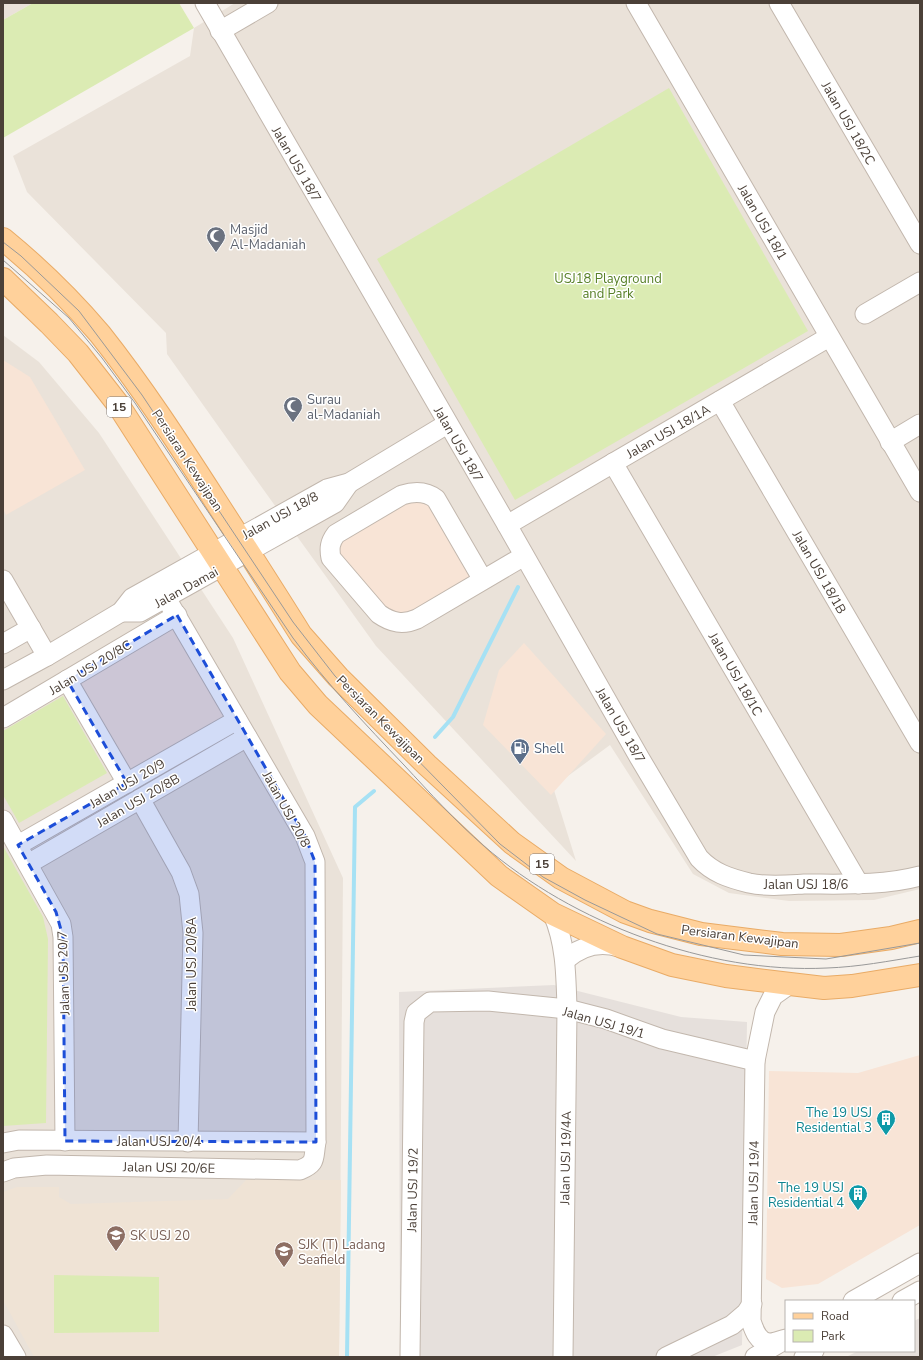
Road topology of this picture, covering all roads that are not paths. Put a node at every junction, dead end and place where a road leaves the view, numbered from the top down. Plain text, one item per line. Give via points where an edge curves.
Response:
1 (205, 3) edge
2 (268, 3) edge
3 (636, 3) edge
4 (778, 3) edge
5 (220, 31) junction
6 (3, 239) edge
7 (920, 244) edge
8 (3, 279) edge
9 (920, 282) edge
10 (865, 314) dead end
11 (830, 336) junction
12 (720, 401) junction
13 (447, 424) junction
14 (920, 424) edge
15 (890, 442) junction
16 (613, 463) junction
17 (349, 483) junction
18 (920, 492) edge
19 (507, 525) junction
20 (282, 533) junction
21 (243, 545) junction
22 (524, 556) junction
23 (218, 559) junction
24 (3, 580) edge
25 (483, 580) junction
26 (268, 582) junction
27 (166, 598) junction
28 (121, 612) junction
29 (177, 615) junction
30 (31, 628) junction
31 (3, 644) edge
32 (47, 656) junction
33 (3, 680) edge
34 (67, 680) junction
35 (3, 718) edge
36 (237, 720) junction
37 (247, 737) junction
38 (920, 743) edge
39 (127, 783) junction
40 (140, 799) junction
41 (3, 820) edge
42 (18, 845) junction
43 (698, 858) joint
44 (28, 864) junction
45 (920, 876) edge
46 (859, 884) junction
47 (554, 914) junction
48 (920, 931) edge
49 (622, 947) junction
50 (565, 960) junction
51 (920, 975) edge
52 (790, 984) junction
53 (567, 1009) junction
54 (414, 1022) joint
55 (755, 1061) junction
56 (65, 1141) junction
57 (188, 1142) junction
58 (316, 1142) junction
59 (3, 1143) edge
60 (3, 1172) edge
61 (920, 1263) edge
62 (920, 1291) edge
63 (856, 1300) edge
64 (904, 1300) edge
65 (752, 1304) junction
66 (3, 1335) edge
67 (785, 1339) edge
68 (785, 1340) edge
69 (16, 1357) edge
70 (410, 1357) edge
71 (563, 1357) edge
72 (666, 1357) edge
73 (755, 1357) edge

1 - 5 street, Jalan USJ 18/7
2 - 5 street
3 - 11 street, Jalan USJ 18/1
4 - 7 street, Jalan USJ 18/2C
5 - 13 street, Jalan USJ 18/7
6 - 21 main road, Persiaran Kewajipan / 15 via 35,267 104,340 159,413
8 - 23 main road, 15 via 78,354 112,397
9 - 10 street
11 - 12 street, Jalan USJ 18/1A
11 - 15 street, Jalan USJ 18/1
12 - 16 street, Jalan USJ 18/1A
12 - 38 street, Jalan USJ 18/1B
13 - 17 street, Jalan USJ 18/8
13 - 19 street, Jalan USJ 18/7
14 - 15 street
15 - 18 street, Jalan USJ 18/1
16 - 19 street, Jalan USJ 18/1A
16 - 46 street, Jalan USJ 18/1C
17 - 20 street, Jalan USJ 18/8 via 335,503
17 - 21 street, Jalan USJ 18/8 via 327,489
19 - 22 street, Jalan USJ 18/7
20 - 21 street, Jalan USJ 18/8
20 - 26 street via 268,551 265,570
21 - 23 street, Jalan Damai
21 - 26 main road, Persiaran Kewajipan / 15
22 - 25 street
22 - 43 street, Jalan USJ 18/7
23 - 27 street, Jalan Damai
23 - 28 street, Jalan Damai via 132,598
23 - 47 main road, 15 via 290,672 318,705 499,876
24 - 30 street
25 - 25 street via 417,619 397,623 380,614 331,558 331,541 336,534 402,495 422,492 436,500
26 - 48 main road, Persiaran Kewajipan / 15 via 302,635 343,682 427,765 512,843 561,878 625,912 702,934 782,944 841,945
27 - 28 street, Jalan Damai via 140,612
27 - 29 street, Jalan USJ 20/8
28 - 32 street, Jalan Damai
29 - 34 street, Jalan USJ 20/8C
29 - 36 street, Jalan USJ 20/8
30 - 31 street
30 - 32 street
32 - 33 street, Jalan Damai
34 - 35 street, Jalan USJ 20/8C
34 - 39 street
36 - 37 street, Jalan USJ 20/8
36 - 39 street, Jalan USJ 20/9
37 - 40 street, Jalan USJ 20/8B
37 - 58 street, Jalan USJ 20/8 via 305,836 314,862
39 - 42 street, Jalan USJ 20/9
40 - 44 street, Jalan USJ 20/8B
40 - 57 street, Jalan USJ 20/8A via 181,872 189,894 193,933
41 - 42 street, Jalan USJ 20/7
42 - 44 street, Jalan USJ 20/7
43 - 46 street, Jalan USJ 18/6 via 716,872 751,883
44 - 56 street, Jalan USJ 20/7 via 56,912 63,937
45 - 46 street, Jalan USJ 18/6 via 883,883
47 - 49 main road, 15
47 - 50 street, Jalan USJ 19/4A via 560,929
49 - 50 street via 603,944 586,946
49 - 52 main road, 15 via 672,965 726,976
50 - 53 street, Jalan USJ 19/4A
51 - 52 main road, 15 via 824,988
52 - 55 street, Jalan USJ 19/4 via 773,996 765,1012
53 - 54 street, Jalan USJ 19/1 via 488,1001 430,1002 416,1013
53 - 55 street, Jalan USJ 19/1 via 606,1019 662,1039
53 - 71 street, Jalan USJ 19/4A
54 - 70 street, Jalan USJ 19/2
55 - 65 street, Jalan USJ 19/4
56 - 57 street, Jalan USJ 20/4
56 - 59 street, Jalan USJ 20/4 via 19,1140
57 - 58 street, Jalan USJ 20/4
58 - 60 street, Jalan USJ 20/6E via 313,1162 300,1170 47,1165 14,1168
61 - 63 street
62 - 64 street
65 - 67 street, Jalan USJ 19/4 via 751,1321 755,1333 765,1342
65 - 72 street via 732,1325
66 - 69 street
68 - 73 street

